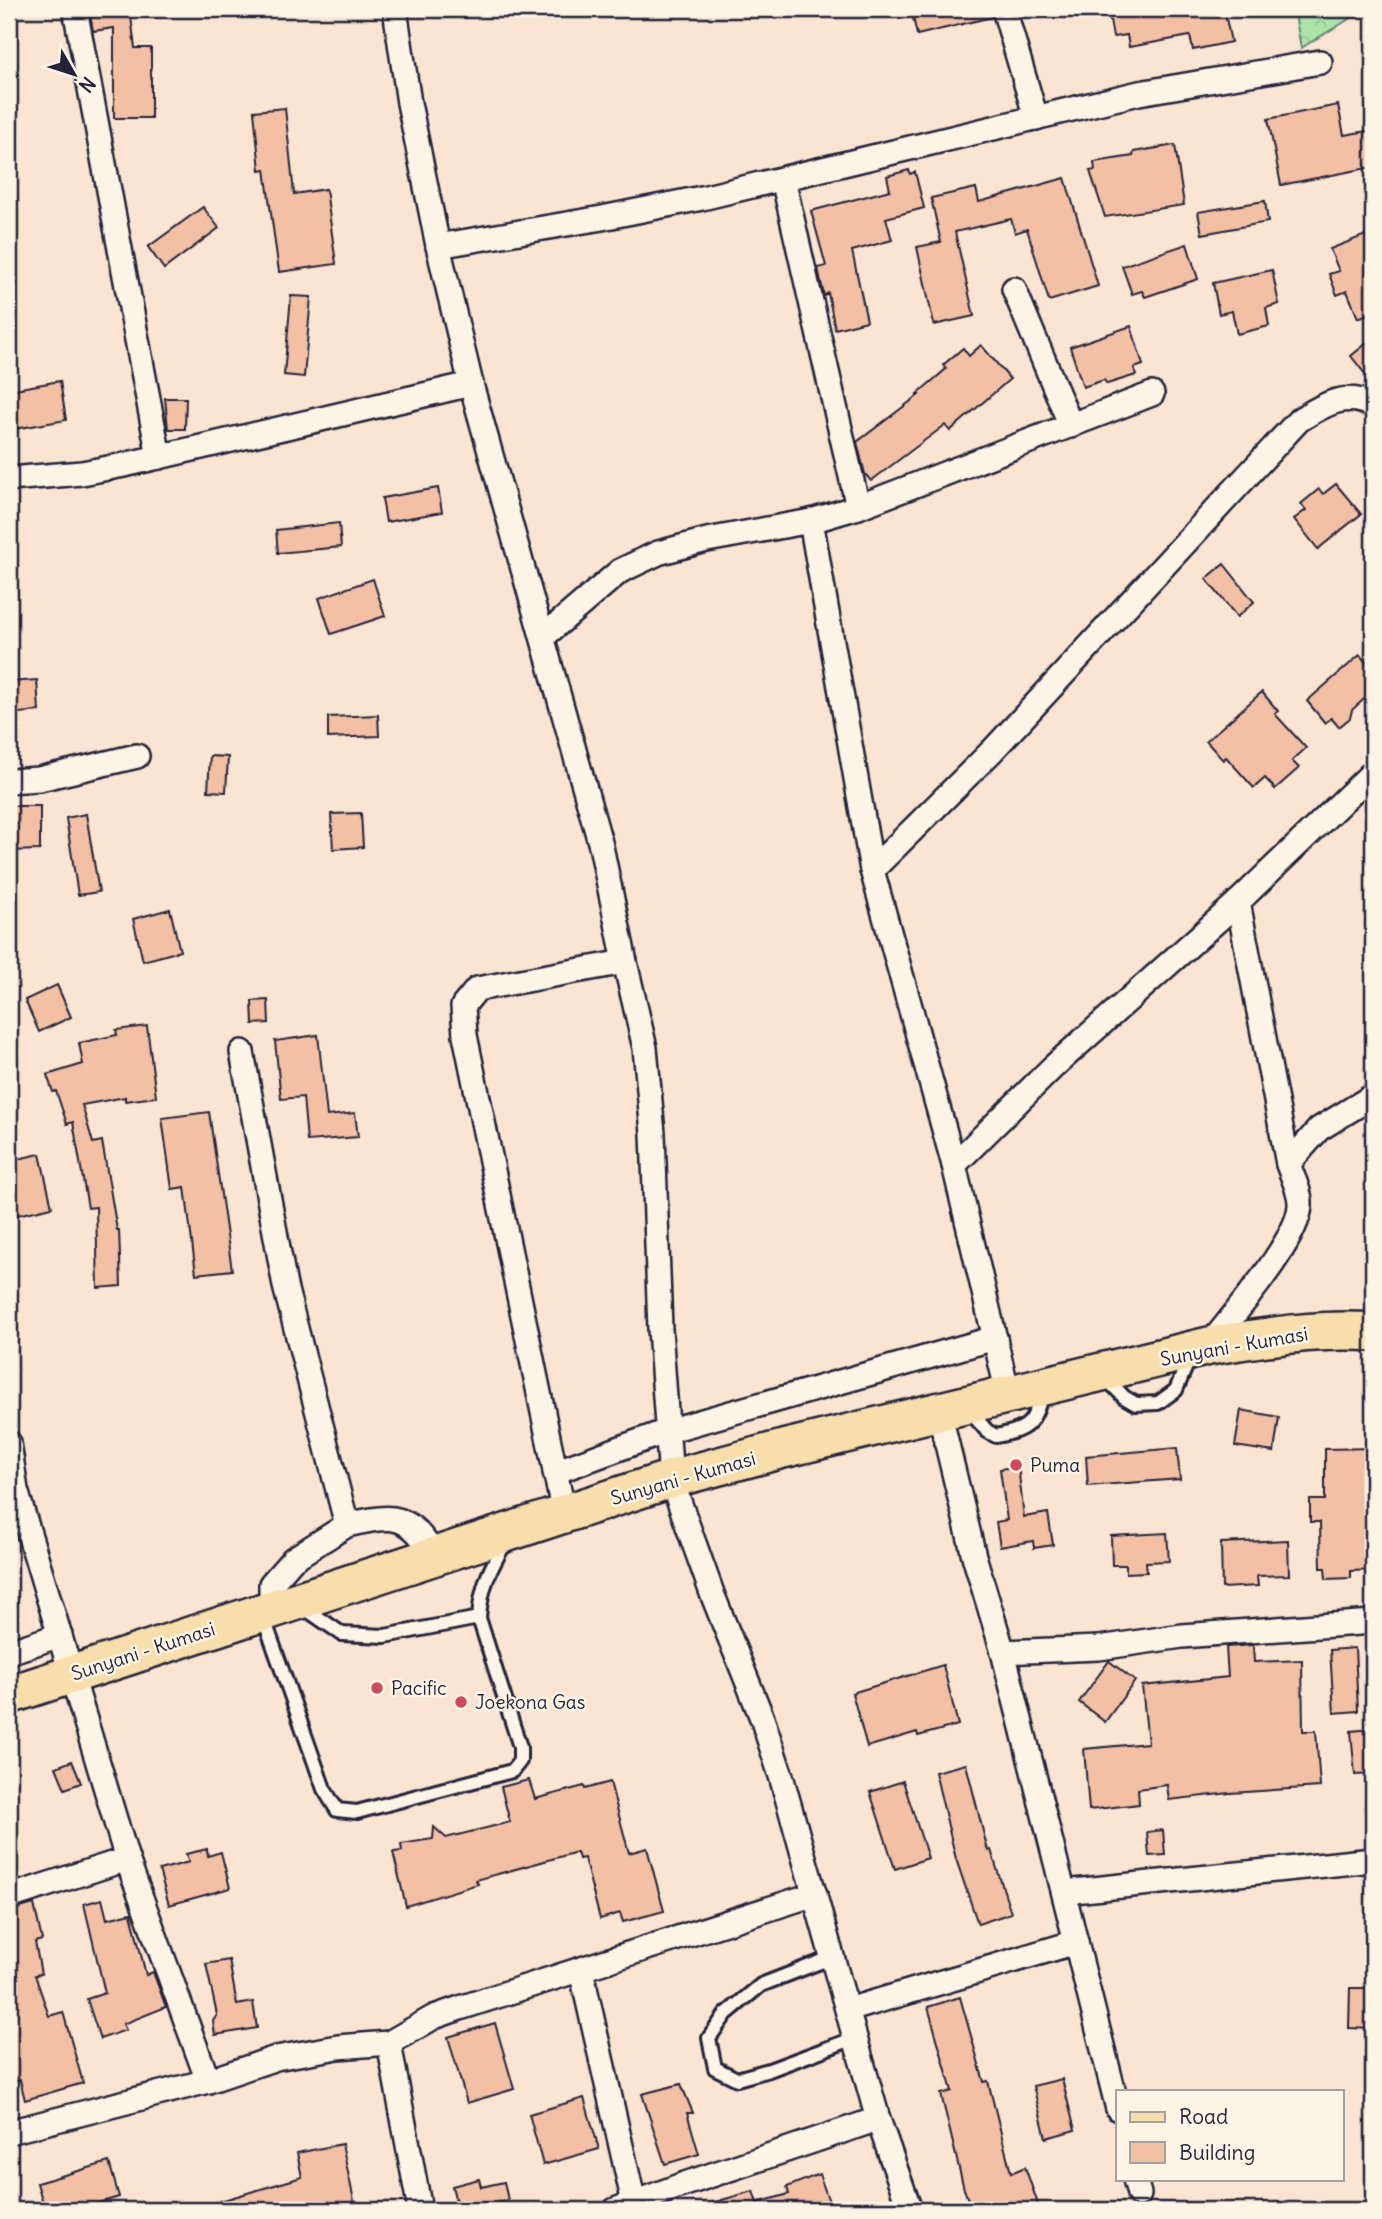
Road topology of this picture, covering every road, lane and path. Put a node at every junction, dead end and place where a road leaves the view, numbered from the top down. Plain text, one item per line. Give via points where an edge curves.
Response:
1 (75, 9) edge
2 (395, 9) edge
3 (1004, 9) edge
4 (1320, 62) dead end
5 (1036, 118) junction
6 (783, 179) junction
7 (438, 246) junction
8 (1014, 289) dead end
9 (471, 384) junction
10 (1152, 394) dead end
11 (1373, 406) edge
12 (1071, 425) junction
13 (159, 457) junction
14 (9, 479) edge
15 (858, 507) junction
16 (811, 521) junction
17 (544, 636) junction
18 (137, 756) dead end
19 (1373, 772) edge
20 (9, 780) edge
21 (872, 870) junction
22 (1238, 902) junction
23 (625, 962) junction
24 (242, 1052) dead end
25 (1373, 1097) edge
26 (1288, 1164) junction
27 (954, 1165) junction
28 (1373, 1332) edge
29 (995, 1338) junction
30 (1201, 1348) junction
31 (1045, 1385) junction
32 (1008, 1394) junction
33 (952, 1408) junction
34 (667, 1431) junction
35 (9, 1443) edge
36 (555, 1472) junction
37 (671, 1479) junction
38 (564, 1514) junction
39 (347, 1525) junction
40 (512, 1531) junction
41 (435, 1556) junction
42 (276, 1608) junction
43 (479, 1618) junction
44 (1373, 1622) edge
45 (60, 1635) junction
46 (9, 1652) edge
47 (1003, 1652) junction
48 (73, 1674) junction
49 (9, 1695) edge
50 (127, 1859) junction
51 (1373, 1860) edge
52 (1064, 1892) junction
53 (815, 1894) junction
54 (9, 1897) edge
55 (1076, 1942) junction
56 (833, 1957) junction
57 (581, 1970) junction
58 (848, 2010) junction
59 (855, 2038) junction
60 (389, 2043) junction
61 (208, 2081) junction
62 (1116, 2101) edge
63 (877, 2119) junction
64 (9, 2132) edge
65 (625, 2207) edge
66 (420, 2210) edge
67 (910, 2210) edge

1 - 13 street
2 - 7 street
3 - 5 street
4 - 5 street via 1139,93
5 - 6 street
6 - 7 street via 602,218
6 - 15 street
7 - 9 street
8 - 12 street
9 - 13 street
9 - 17 street
10 - 12 street
11 - 21 street via 1365,401 1331,401 1299,420 993,750
12 - 15 street
13 - 14 street via 82,473
15 - 16 street
16 - 17 street via 657,553 620,571
16 - 21 street
17 - 23 street via 601,846
18 - 20 street via 39,779
19 - 22 street
21 - 27 street
22 - 26 street
22 - 27 street via 1053,1067
23 - 34 street via 645,1048 653,1133
23 - 36 street via 477,989 463,1006
24 - 39 street via 285,1286
25 - 26 street via 1319,1129
26 - 30 street via 1301,1203 1298,1223 1287,1244
27 - 29 street
28 - 30 main road, Sunyani - Kumasi via 1272,1335
29 - 32 street
29 - 34 street
30 - 31 main road, Sunyani - Kumasi
31 - 32 main road, Sunyani - Kumasi
31 - 33 lane via 1033,1420 1017,1432 996,1436
32 - 33 main road, Sunyani - Kumasi
33 - 37 main road, Sunyani - Kumasi
33 - 47 street via 974,1556
34 - 36 street
34 - 37 street
35 - 45 street via 16,1490
36 - 38 street
37 - 38 main road, Sunyani - Kumasi
37 - 53 street via 762,1718
38 - 40 main road, Sunyani - Kumasi
39 - 41 street via 394,1518 409,1523
39 - 42 street via 293,1559 271,1584
40 - 41 main road, Sunyani - Kumasi
40 - 43 lane via 487,1574
41 - 42 main road, Sunyani - Kumasi
42 - 43 lane via 342,1634 385,1636
42 - 43 lane via 324,1788 337,1810 357,1812 512,1771 520,1761 520,1747
42 - 48 main road, Sunyani - Kumasi
44 - 47 street via 1182,1636 1099,1648
45 - 46 street
45 - 48 street
47 - 52 street
48 - 49 main road, Sunyani - Kumasi
48 - 50 street
50 - 54 street
50 - 61 street
51 - 52 street
52 - 55 street
53 - 56 street
53 - 57 street
55 - 58 street
55 - 62 street
56 - 58 street
56 - 59 lane via 761,1985 726,2014 709,2038 715,2068 737,2079
57 - 60 street via 434,2017
57 - 65 street
58 - 59 street
59 - 63 street
60 - 61 street via 308,2051
60 - 66 street
61 - 64 street
63 - 65 street
63 - 67 street

